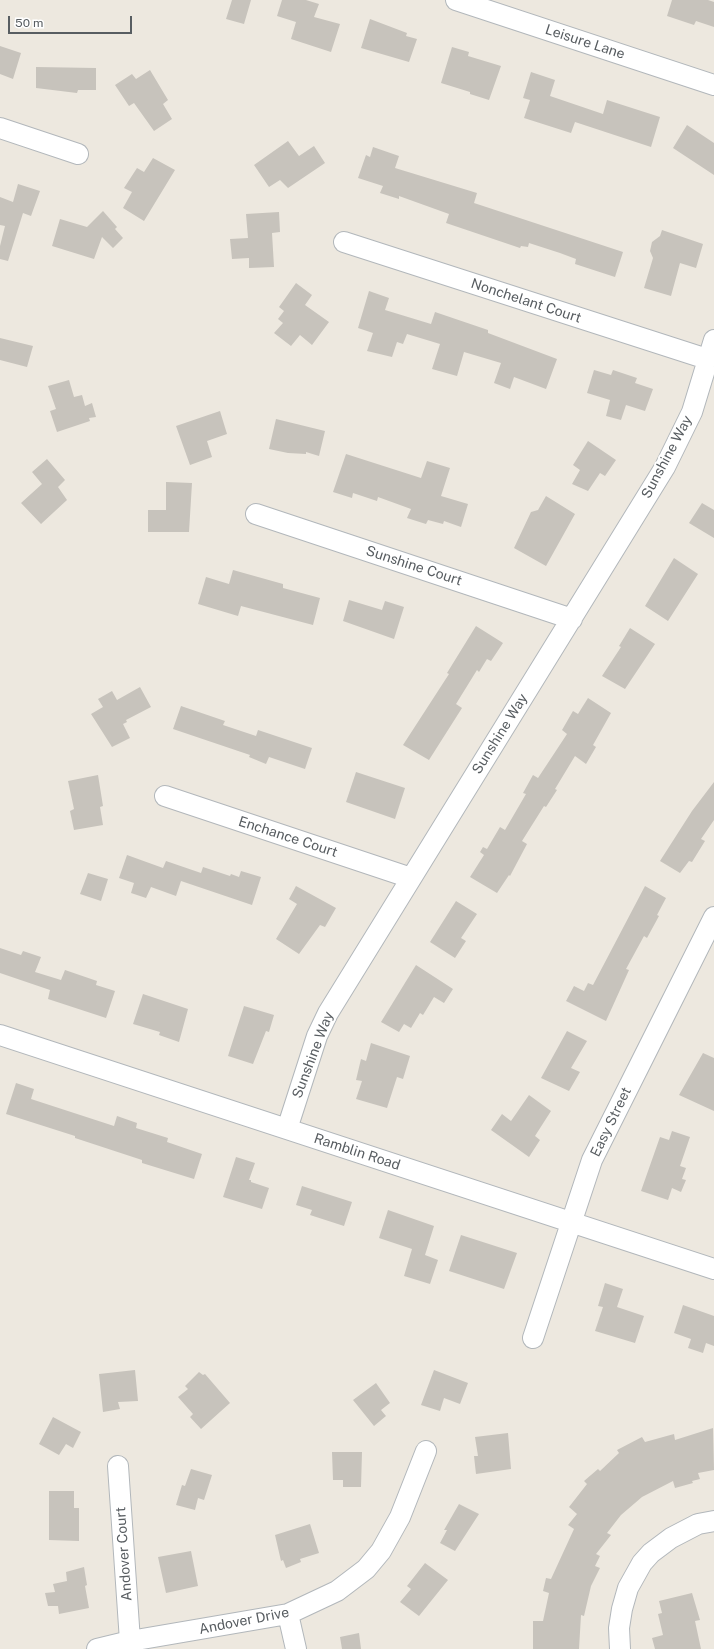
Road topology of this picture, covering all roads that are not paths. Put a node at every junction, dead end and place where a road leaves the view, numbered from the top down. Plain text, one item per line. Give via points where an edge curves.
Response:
1 (456, 0) edge
2 (714, 85) edge
3 (0, 128) edge
4 (78, 154) dead end
5 (344, 242) dead end
6 (714, 340) edge
7 (708, 360) junction
8 (256, 514) dead end
9 (572, 619) junction
10 (165, 796) dead end
11 (411, 878) junction
12 (714, 917) edge
13 (0, 1035) edge
14 (287, 1129) junction
15 (571, 1223) junction
16 (714, 1269) edge
17 (532, 1338) dead end
18 (426, 1450) dead end
19 (118, 1466) dead end
20 (714, 1521) edge
21 (288, 1614) junction
22 (130, 1642) junction
23 (98, 1649) edge
24 (296, 1649) edge
25 (620, 1649) edge

1 - 2 street, Leisure Lane
3 - 4 street
5 - 7 street, Nonchelant Court
6 - 7 street, Sunshine Way
7 - 9 street, Sunshine Way via 692,412 674,450
8 - 9 street, Sunshine Court
9 - 11 street, Sunshine Way
10 - 11 street, Enchance Court
11 - 14 street, Sunshine Way via 328,1013 317,1036
12 - 15 street, Easy Street via 592,1160
13 - 14 street, Ramblin Road
14 - 15 street, Ramblin Road
15 - 16 street, Ramblin Road
15 - 17 street, Easy Street
18 - 21 street, Andover Drive via 391,1535 366,1569 337,1591
19 - 22 street, Andover Court
20 - 25 street via 698,1524 671,1538 642,1563 628,1588 622,1608 619,1628
21 - 22 street, Andover Drive
21 - 24 street
22 - 23 street, Andover Drive

